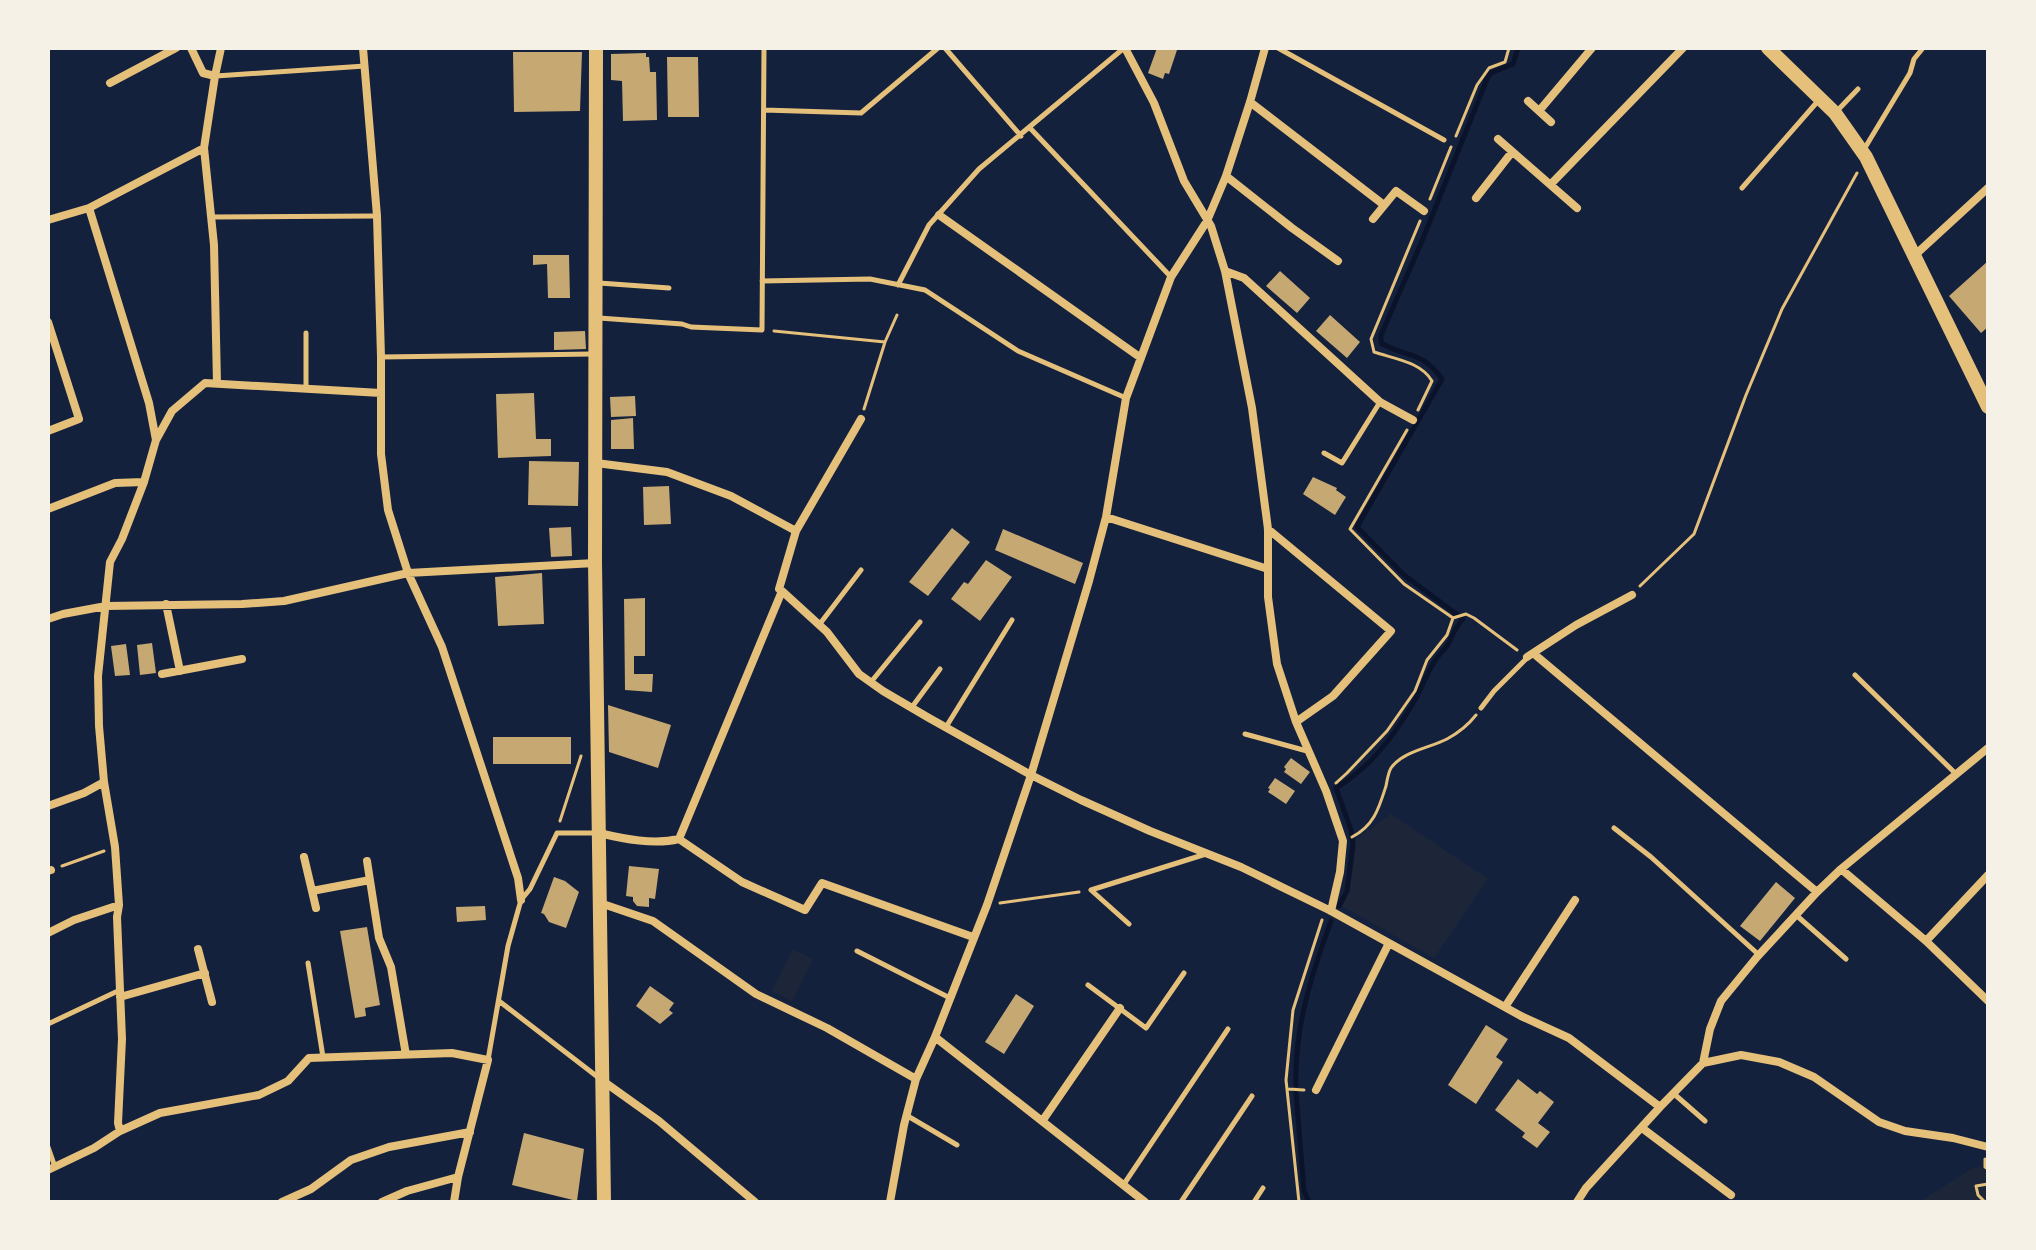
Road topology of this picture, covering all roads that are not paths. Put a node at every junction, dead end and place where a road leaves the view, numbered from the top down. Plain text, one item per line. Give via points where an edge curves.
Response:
1 (176, 48) edge
2 (191, 48) edge
3 (221, 48) edge
4 (363, 48) edge
5 (596, 48) edge
6 (764, 48) edge
7 (938, 48) edge
8 (945, 48) edge
9 (1125, 48) edge
10 (1278, 48) edge
11 (1592, 48) edge
12 (1683, 48) edge
13 (1768, 48) edge
14 (1923, 48) edge
15 (1262, 49) edge
16 (365, 66) junction
17 (215, 76) junction
18 (110, 83) dead end
19 (1858, 89) dead end
20 (1820, 99) junction
21 (1528, 101) dead end
22 (1250, 102) junction
23 (764, 110) junction
24 (1539, 111) junction
25 (1835, 113) junction
26 (1551, 122) dead end
27 (1030, 128) junction
28 (1021, 136) junction
29 (1498, 139) dead end
30 (1444, 140) dead end
31 (204, 148) junction
32 (1512, 152) junction
33 (1864, 154) junction
34 (1226, 176) junction
35 (1551, 184) junction
36 (1742, 188) dead end
37 (1988, 188) edge
38 (1476, 198) dead end
39 (1384, 205) junction
40 (89, 208) junction
41 (1577, 208) dead end
42 (1424, 211) dead end
43 (939, 215) junction
44 (377, 216) junction
45 (211, 217) junction
46 (1373, 219) dead end
47 (48, 220) edge
48 (1207, 221) junction
49 (1914, 256) junction
50 (1338, 261) dead end
51 (1225, 271) junction
52 (1171, 277) junction
53 (762, 281) junction
54 (594, 283) junction
55 (898, 285) junction
56 (669, 288) dead end
57 (594, 318) junction
58 (48, 322) edge
59 (306, 333) dead end
60 (594, 353) junction
61 (381, 357) junction
62 (1141, 358) junction
63 (217, 383) junction
64 (306, 389) junction
65 (381, 393) junction
66 (1126, 398) junction
67 (1380, 402) junction
68 (1988, 407) edge
69 (861, 419) road end
70 (1413, 420) dead end
71 (48, 431) edge
72 (156, 440) junction
73 (1324, 453) dead end
74 (596, 463) junction
75 (144, 482) junction
76 (48, 509) edge
77 (1106, 517) junction
78 (1268, 529) junction
79 (796, 531) junction
80 (595, 563) junction
81 (1268, 569) junction
82 (861, 570) dead end
83 (408, 573) junction
84 (782, 591) junction
85 (1632, 595) road end
86 (166, 604) junction
87 (106, 606) junction
88 (48, 619) edge
89 (1012, 620) dead end
90 (920, 622) dead end
91 (819, 625) junction
92 (1530, 655) junction
93 (242, 659) dead end
94 (940, 669) dead end
95 (180, 671) junction
96 (162, 674) dead end
97 (1855, 675) dead end
98 (871, 683) junction
99 (911, 708) junction
100 (1481, 708) road end
101 (1296, 722) junction
102 (946, 728) junction
103 (1245, 734) dead end
104 (1988, 748) edge
105 (1308, 751) junction
106 (1957, 774) junction
107 (1031, 775) junction
108 (104, 782) junction
109 (48, 806) edge
110 (1614, 828) dead end
111 (599, 833) junction
112 (679, 839) junction
113 (1207, 854) junction
114 (304, 857) dead end
115 (367, 861) dead end
116 (1841, 869) junction
117 (1988, 875) edge
118 (370, 880) junction
119 (312, 891) junction
120 (1817, 892) junction
121 (521, 900) junction
122 (1575, 900) dead end
123 (600, 902) junction
124 (119, 905) junction
125 (316, 908) dead end
126 (1329, 910) junction
127 (1796, 915) junction
128 (1129, 924) dead end
129 (48, 933) edge
130 (973, 937) junction
131 (1926, 941) junction
132 (1389, 943) junction
133 (198, 949) dead end
134 (857, 951) dead end
135 (1759, 955) junction
136 (1846, 959) dead end
137 (308, 963) dead end
138 (205, 973) junction
139 (1184, 973) dead end
140 (1088, 985) dead end
141 (120, 994) junction
142 (951, 999) junction
143 (1987, 1000) edge
144 (499, 1001) junction
145 (212, 1002) dead end
146 (1505, 1007) junction
147 (1120, 1008) junction
148 (48, 1024) edge
149 (1228, 1029) dead end
150 (935, 1037) junction
151 (406, 1055) junction
152 (323, 1058) junction
153 (488, 1060) junction
154 (1703, 1063) junction
155 (916, 1079) junction
156 (602, 1081) junction
157 (1316, 1090) road end
158 (1673, 1093) junction
159 (1252, 1096) dead end
160 (1660, 1107) junction
161 (906, 1115) junction
162 (1043, 1120) junction
163 (1705, 1121) dead end
164 (1642, 1128) junction
165 (120, 1131) junction
166 (470, 1132) junction
167 (957, 1145) dead end
168 (48, 1147) edge
169 (1988, 1147) edge
170 (51, 1168) edge
171 (458, 1177) junction
172 (1124, 1184) junction
173 (1263, 1188) dead end
174 (1731, 1195) dead end
175 (282, 1202) edge
176 (382, 1202) edge
177 (454, 1202) edge
178 (604, 1202) edge
179 (755, 1202) edge
180 (890, 1202) edge
181 (1145, 1202) edge
182 (1181, 1202) edge
183 (1254, 1202) edge
184 (1577, 1202) edge

1 - 18 street
2 - 17 street via 203,73
3 - 17 street
4 - 16 street
5 - 54 main road
6 - 23 lane
7 - 23 lane via 861,113
8 - 28 lane
9 - 27 lane
9 - 48 street
10 - 30 lane
11 - 24 street
12 - 35 street
13 - 20 main road
14 - 33 lane
15 - 22 street
16 - 17 lane
16 - 44 street
17 - 31 street
19 - 25 lane
20 - 25 main road
20 - 36 lane
21 - 24 street
22 - 34 street
22 - 39 street
23 - 53 lane
24 - 26 street
25 - 33 main road
27 - 28 lane
27 - 52 lane
28 - 43 lane via 979,169
29 - 32 street
31 - 40 street
31 - 45 street
32 - 35 street
32 - 38 street
33 - 49 main road
34 - 48 street
34 - 50 street
35 - 41 street
37 - 49 street
39 - 42 street via 1396,191
39 - 46 street
40 - 47 street
40 - 72 street
43 - 55 lane
43 - 62 street
44 - 45 lane
44 - 61 street
45 - 63 street
48 - 51 street
48 - 52 street
49 - 68 main road
51 - 67 street via 1244,278
51 - 78 street via 1252,408
52 - 62 street
53 - 55 lane via 870,279
53 - 57 lane via 762,330
54 - 56 lane
54 - 57 main road
55 - 66 lane via 925,290 1018,351
57 - 60 main road
58 - 71 street via 79,419
59 - 64 lane
60 - 61 lane
60 - 74 main road
61 - 65 street
62 - 66 street
63 - 64 street
63 - 72 street via 205,383 172,411
64 - 65 street
65 - 83 street via 388,510
66 - 77 street
67 - 70 street
67 - 73 lane via 1342,463
69 - 79 street
72 - 75 street
74 - 79 street via 667,472 731,496
74 - 80 main road
75 - 76 street via 115,483
75 - 87 street via 110,562
77 - 81 street
77 - 107 street
78 - 81 street
78 - 101 street via 1391,631 1333,696
79 - 84 street
80 - 83 street
80 - 111 main road
81 - 101 street via 1277,664
82 - 91 lane
83 - 86 street via 284,601
83 - 121 street via 442,647
84 - 91 street
84 - 112 street
85 - 92 street
86 - 87 street
86 - 95 street
87 - 88 street
87 - 108 street via 98,676
89 - 102 lane
90 - 98 lane
91 - 98 street
92 - 100 lane
92 - 120 street
93 - 95 street
94 - 99 lane
95 - 96 street
97 - 106 lane
98 - 99 street
99 - 102 street
101 - 105 street
102 - 107 street
103 - 105 lane
104 - 106 street
105 - 126 street via 1343,841
106 - 116 street
107 - 113 street
107 - 130 street
108 - 109 street
108 - 124 street
110 - 135 lane
111 - 112 street
111 - 121 lane via 557,833
111 - 123 main road
112 - 130 street via 742,882 805,910 822,883
113 - 126 street
113 - 128 lane via 1091,890
114 - 119 street
115 - 118 street
116 - 120 street
116 - 131 street
117 - 131 street
118 - 119 street
118 - 151 street
119 - 125 street
120 - 127 street
121 - 144 lane
122 - 146 street
123 - 155 street via 653,921 756,994
123 - 156 main road
124 - 129 street
124 - 141 street
126 - 132 street
127 - 135 street
127 - 136 lane
130 - 142 street
131 - 143 street
132 - 146 street
132 - 157 street
133 - 138 street
134 - 142 lane
135 - 154 street via 1721,1001
137 - 152 lane
138 - 141 street
138 - 145 street
139 - 147 lane via 1146,1028
140 - 147 lane
141 - 148 lane
141 - 165 street
142 - 150 street
144 - 153 lane
144 - 156 lane
146 - 160 street via 1569,1038
147 - 162 street
149 - 172 lane
150 - 155 street
150 - 162 street
151 - 152 street
151 - 153 street via 452,1053
152 - 165 street via 309,1058 288,1081 259,1095 160,1113
153 - 166 street
154 - 158 street
154 - 169 street via 1741,1055 1779,1062 1814,1077 1879,1122
155 - 161 street
156 - 178 main road
156 - 179 street
158 - 160 street
158 - 163 lane
159 - 182 lane
160 - 164 street
161 - 167 lane
161 - 180 street
162 - 172 street
164 - 174 street
164 - 184 street
165 - 170 street
166 - 171 street
166 - 175 street via 351,1160
168 - 170 lane
171 - 176 street
171 - 177 street
172 - 181 street
173 - 183 lane

